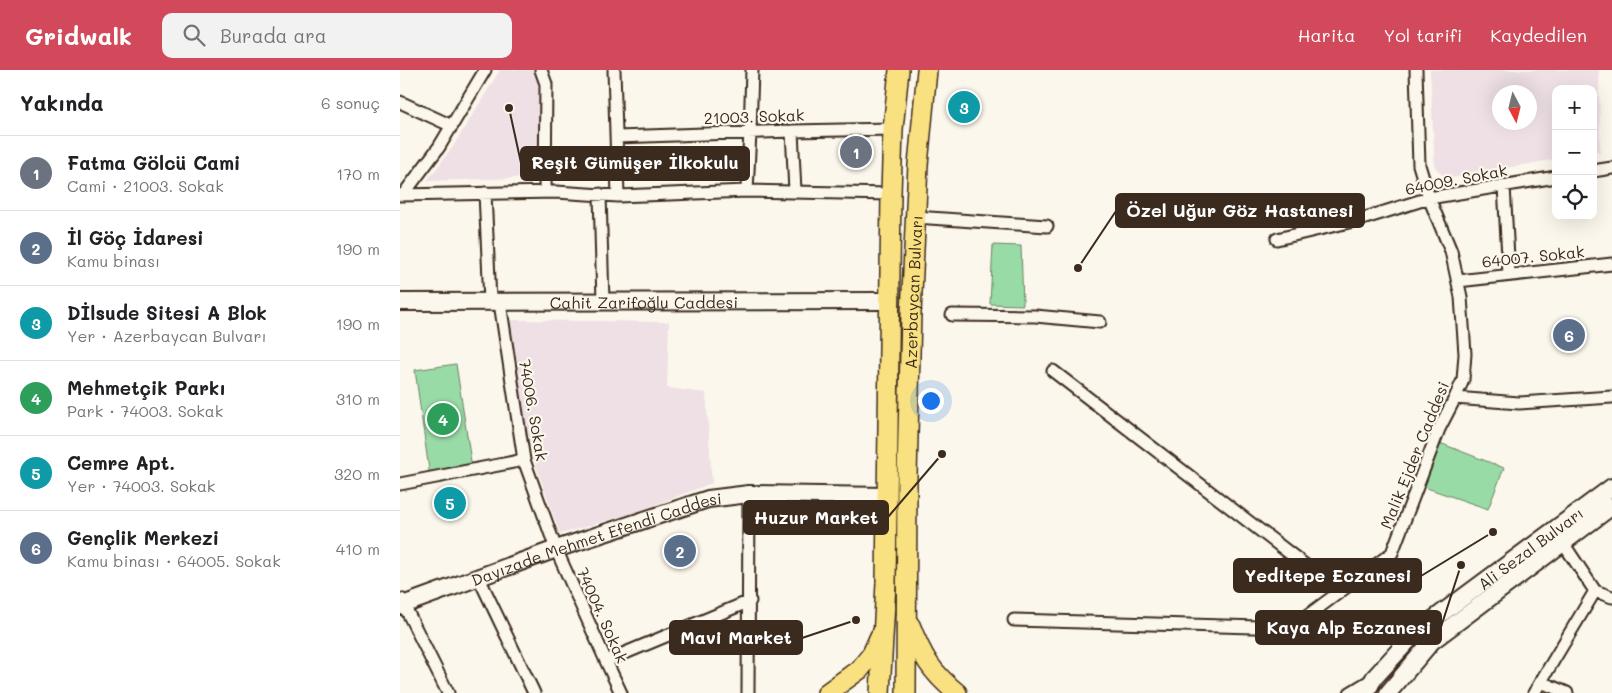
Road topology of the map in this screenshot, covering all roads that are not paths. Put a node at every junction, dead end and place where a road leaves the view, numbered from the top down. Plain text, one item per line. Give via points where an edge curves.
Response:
1 (541, 70) edge
2 (614, 70) edge
3 (752, 70) edge
4 (898, 70) edge
5 (927, 70) edge
6 (1416, 70) edge
7 (481, 72) edge
8 (400, 102) edge
9 (452, 126) junction
10 (893, 129) junction
11 (792, 131) junction
12 (750, 132) junction
13 (617, 137) junction
14 (1612, 168) edge
15 (1597, 170) edge
16 (1552, 178) edge
17 (1504, 186) junction
18 (747, 191) junction
19 (796, 191) junction
20 (545, 192) junction
21 (485, 194) junction
22 (600, 194) junction
23 (891, 194) junction
24 (402, 195) edge
25 (618, 196) junction
26 (1429, 198) junction
27 (915, 217) junction
28 (1046, 226) dead end
29 (1277, 239) dead end
30 (1612, 264) edge
31 (1508, 276) junction
32 (1458, 281) junction
33 (889, 301) junction
34 (400, 302) edge
35 (495, 302) junction
36 (603, 302) junction
37 (952, 316) dead end
38 (1100, 322) dead end
39 (1053, 371) dead end
40 (1612, 397) edge
41 (1455, 398) junction
42 (524, 460) junction
43 (400, 484) edge
44 (1612, 487) edge
45 (750, 494) junction
46 (886, 496) junction
47 (1612, 506) edge
48 (1563, 543) junction
49 (556, 549) junction
50 (479, 578) junction
51 (1595, 591) junction
52 (1340, 592) junction
53 (1612, 598) edge
54 (750, 601) junction
55 (401, 603) edge
56 (907, 616) junction
57 (1014, 620) dead end
58 (884, 628) junction
59 (606, 661) junction
60 (1374, 678) junction
61 (1541, 682) junction
62 (448, 693) edge
63 (534, 693) edge
64 (621, 693) edge
65 (748, 693) edge
66 (827, 693) edge
67 (880, 693) edge
68 (906, 693) edge
69 (956, 693) edge
70 (1350, 693) edge
71 (1366, 693) edge
72 (1388, 693) edge
73 (1534, 693) edge
74 (1567, 693) edge

1 - 20 street via 546,84
2 - 13 street
3 - 12 street
4 - 10 main road
5 - 27 main road, Azerbaycan Bulvarı
6 - 26 street, Malik Ejder Caddesi via 1420,164
7 - 9 street
8 - 9 street
9 - 24 street
10 - 11 street, 21003. Sokak
10 - 23 main road
11 - 12 street, 21003. Sokak
11 - 19 street
12 - 13 street, 21003. Sokak
12 - 18 street
13 - 25 street
14 - 15 street
16 - 17 street, 64009. Sokak
17 - 26 street, 64009. Sokak
17 - 31 street
18 - 19 street
18 - 25 street
19 - 23 street
20 - 21 street
20 - 22 street
21 - 24 street
21 - 35 street, 74006. Sokak
22 - 25 street
22 - 36 street
23 - 33 main road
26 - 29 street, 64009. Sokak via 1362,219
26 - 32 street, Malik Ejder Caddesi via 1451,251
27 - 28 street
27 - 56 main road, Azerbaycan Bulvarı via 907,476
30 - 31 street, 64007. Sokak
31 - 32 street, 64007. Sokak
32 - 41 street, Malik Ejder Caddesi via 1465,354 1463,380
33 - 36 street, Cahit Zarifoğlu Caddesi
33 - 46 main road
34 - 35 street, Cahit Zarifoğlu Caddesi
35 - 36 street, Cahit Zarifoğlu Caddesi
35 - 42 street, 74006. Sokak
37 - 38 street via 1035,316
39 - 52 street
40 - 41 street via 1519,403
41 - 52 street, Malik Ejder Caddesi via 1438,429 1392,553
42 - 43 street
42 - 49 street, 74006. Sokak
44 - 60 street, Ali Sezal Bulvarı via 1415,634
45 - 46 street, Dayızade Mehmet Efendi Caddesi
45 - 49 street, Dayızade Mehmet Efendi Caddesi via 708,499
45 - 54 street
46 - 58 main road
47 - 48 street, Ali Sezal Bulvarı
48 - 51 street
48 - 72 street, Ali Sezal Bulvarı via 1432,641
49 - 50 street, Dayızade Mehmet Efendi Caddesi
49 - 59 street, 74004. Sokak
50 - 55 street, Dayızade Mehmet Efendi Caddesi
50 - 63 street
51 - 53 street
51 - 61 street
52 - 57 street, Malik Ejder Caddesi via 1291,628
54 - 59 street
54 - 65 street
55 - 62 street
56 - 68 main road, Azerbaycan Bulvarı
56 - 69 main road via 927,663
58 - 66 main road via 872,654 860,669
58 - 67 main road
59 - 64 street, 74004. Sokak
60 - 70 street
60 - 71 street, Ali Sezal Bulvarı
61 - 73 street
61 - 74 street

